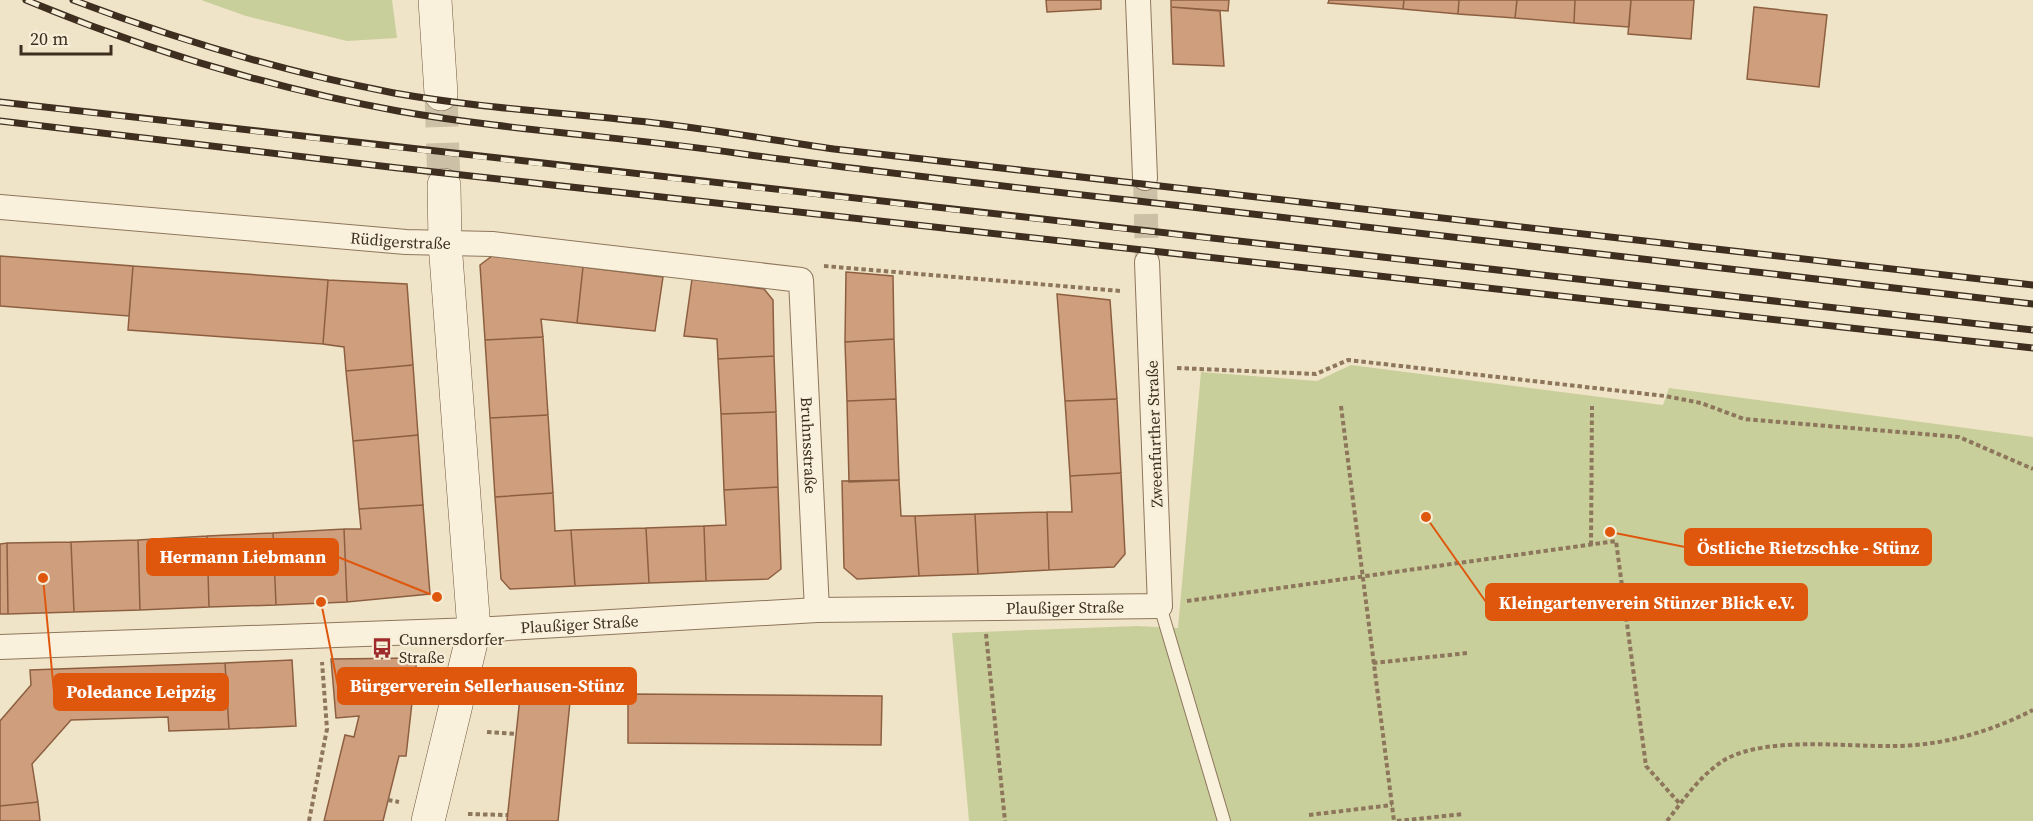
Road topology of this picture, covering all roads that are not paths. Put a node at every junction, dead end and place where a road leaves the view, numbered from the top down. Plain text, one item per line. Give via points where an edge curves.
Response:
1 (435, 0) edge
2 (1138, 0) edge
3 (441, 94) tunnel mouth
4 (1144, 178) tunnel mouth
5 (444, 185) tunnel mouth
6 (0, 207) edge
7 (445, 243) junction
8 (1147, 262) tunnel mouth
9 (801, 280) joint
10 (1160, 606) junction
11 (817, 610) junction
12 (474, 630) junction
13 (0, 647) edge
14 (428, 821) edge
15 (1224, 821) edge

1 - 3 street
2 - 4 street
5 - 7 street
6 - 7 street, Rüdigerstraße
7 - 9 street, Rüdigerstraße via 492,244
7 - 12 street
8 - 10 street, Zweenfurther Straße
9 - 11 street, Bruhnsstraße
10 - 11 street, Plaußiger Straße
10 - 15 lane
11 - 12 street, Plaußiger Straße
12 - 13 street, Plaußiger Straße
12 - 14 street

